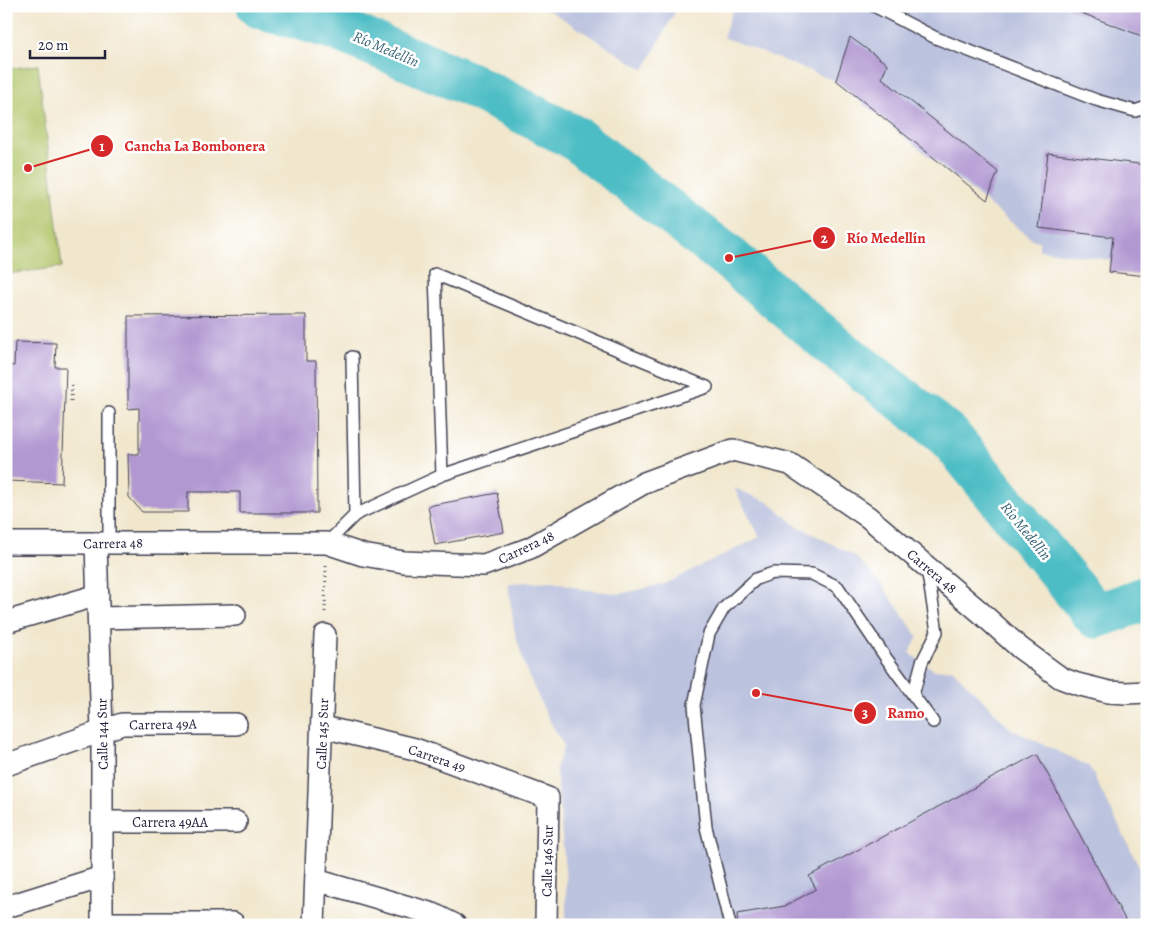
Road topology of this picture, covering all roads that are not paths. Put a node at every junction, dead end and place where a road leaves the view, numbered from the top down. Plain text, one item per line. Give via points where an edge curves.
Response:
1 (874, 6) edge
2 (1147, 107) edge
3 (352, 357) dead end
4 (109, 413) dead end
5 (442, 476) junction
6 (355, 515) junction
7 (6, 543) edge
8 (102, 543) junction
9 (327, 543) junction
10 (926, 566) junction
11 (98, 595) junction
12 (235, 615) dead end
13 (99, 618) junction
14 (6, 622) edge
15 (325, 635) road end
16 (1147, 692) edge
17 (913, 695) junction
18 (933, 722) dead end
19 (236, 724) dead end
20 (322, 727) junction
21 (102, 732) junction
22 (6, 765) edge
23 (548, 798) joint
24 (103, 822) junction
25 (236, 822) dead end
26 (102, 877) junction
27 (316, 880) junction
28 (6, 907) edge
29 (233, 923) dead end
30 (102, 924) edge
31 (314, 925) edge
32 (455, 925) edge
33 (546, 925) edge
34 (730, 925) edge

1 - 2 lane via 936,38 1096,100 1135,111
3 - 6 lane
4 - 8 lane
5 - 5 lane via 626,414 707,387 435,274
5 - 6 lane
6 - 9 lane
7 - 8 street, Carrera 48
8 - 9 street, Carrera 48
8 - 11 street, Calle 144 Sur
9 - 10 street, Carrera 48 via 363,555 404,562 484,566 530,548 644,483 733,450 790,464 868,517
10 - 16 street, Carrera 48 via 1020,648 1061,678 1109,692
10 - 17 lane via 937,632 922,662
11 - 13 street, Calle 144 Sur
11 - 14 street
12 - 13 street
13 - 21 street, Calle 144 Sur
15 - 20 street, Calle 145 Sur
17 - 18 lane
17 - 34 lane via 838,587 812,574 773,573 756,579 724,608 710,634 694,705 706,827
19 - 21 street, Carrera 49A via 122,724
20 - 23 street, Carrera 49 via 415,749
20 - 27 street, Calle 145 Sur
21 - 22 street, Carrera 49A
21 - 24 street, Calle 144 Sur
23 - 33 street, Calle 146 Sur
24 - 25 street, Carrera 49AA
24 - 26 street, Calle 144 Sur
26 - 28 street
26 - 30 street, Calle 144 Sur
27 - 31 street, Calle 145 Sur
27 - 32 street via 434,914
29 - 30 street

